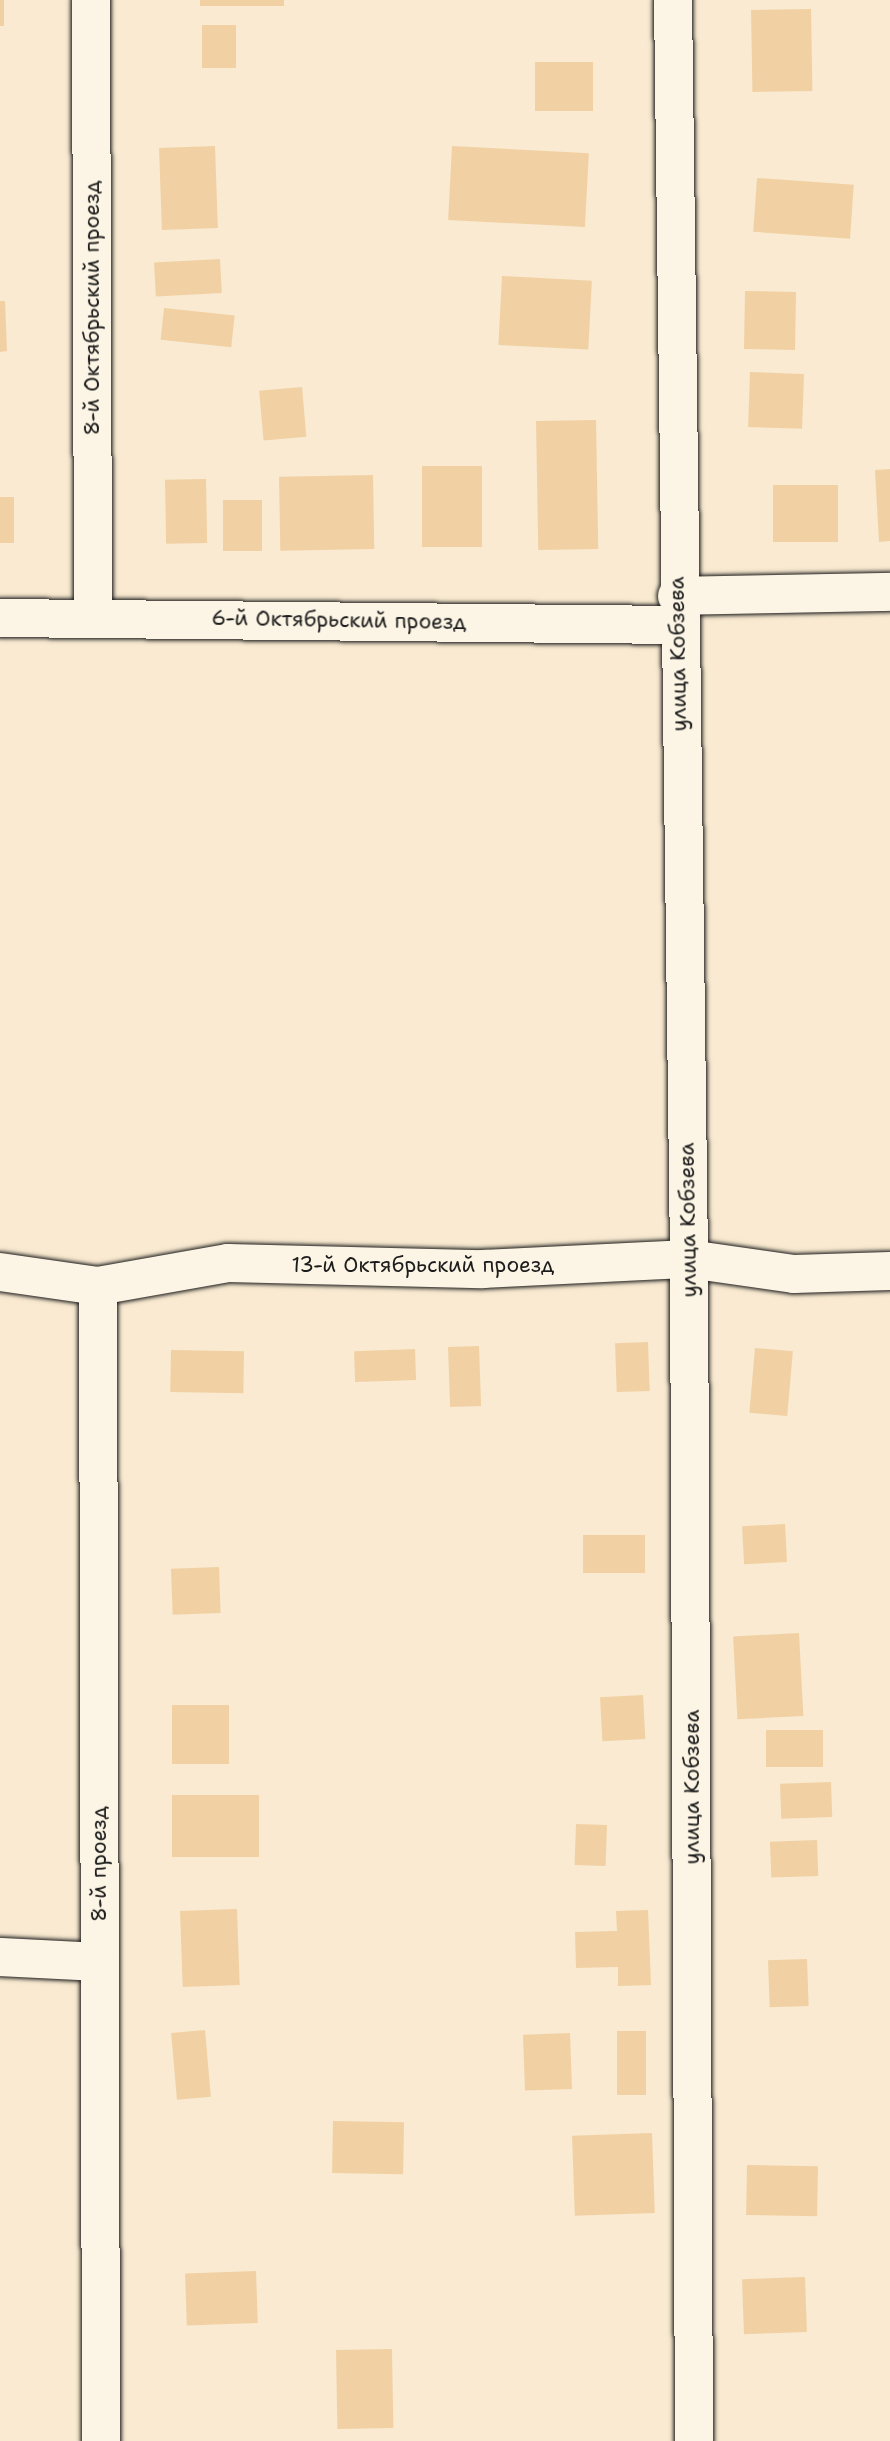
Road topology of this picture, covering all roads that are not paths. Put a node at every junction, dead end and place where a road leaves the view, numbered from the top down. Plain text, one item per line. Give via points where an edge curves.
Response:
1 (91, 0) edge
2 (673, 0) edge
3 (890, 592) edge
4 (677, 611) junction
5 (93, 616) junction
6 (0, 618) edge
7 (689, 1259) junction
8 (890, 1271) edge
9 (0, 1272) edge
10 (98, 1286) junction
11 (0, 1957) edge
12 (100, 1962) junction
13 (101, 2441) edge
14 (694, 2441) edge

1 - 5 street, 8-й Октябрьский проезд
2 - 4 street, улица Кобзева
3 - 4 street, 6-й Октябрьский проезд
4 - 5 street, 6-й Октябрьский проезд
4 - 7 street, улица Кобзева
5 - 6 street, 6-й Октябрьский проезд
7 - 8 street, 13-й Октябрьский проезд via 794,1274
7 - 10 street, 13-й Октябрьский проезд via 482,1269 228,1263
7 - 14 street, улица Кобзева
9 - 10 street, 13-й Октябрьский проезд
10 - 12 street, 8-й проезд
11 - 12 street
12 - 13 street, 8-й проезд

